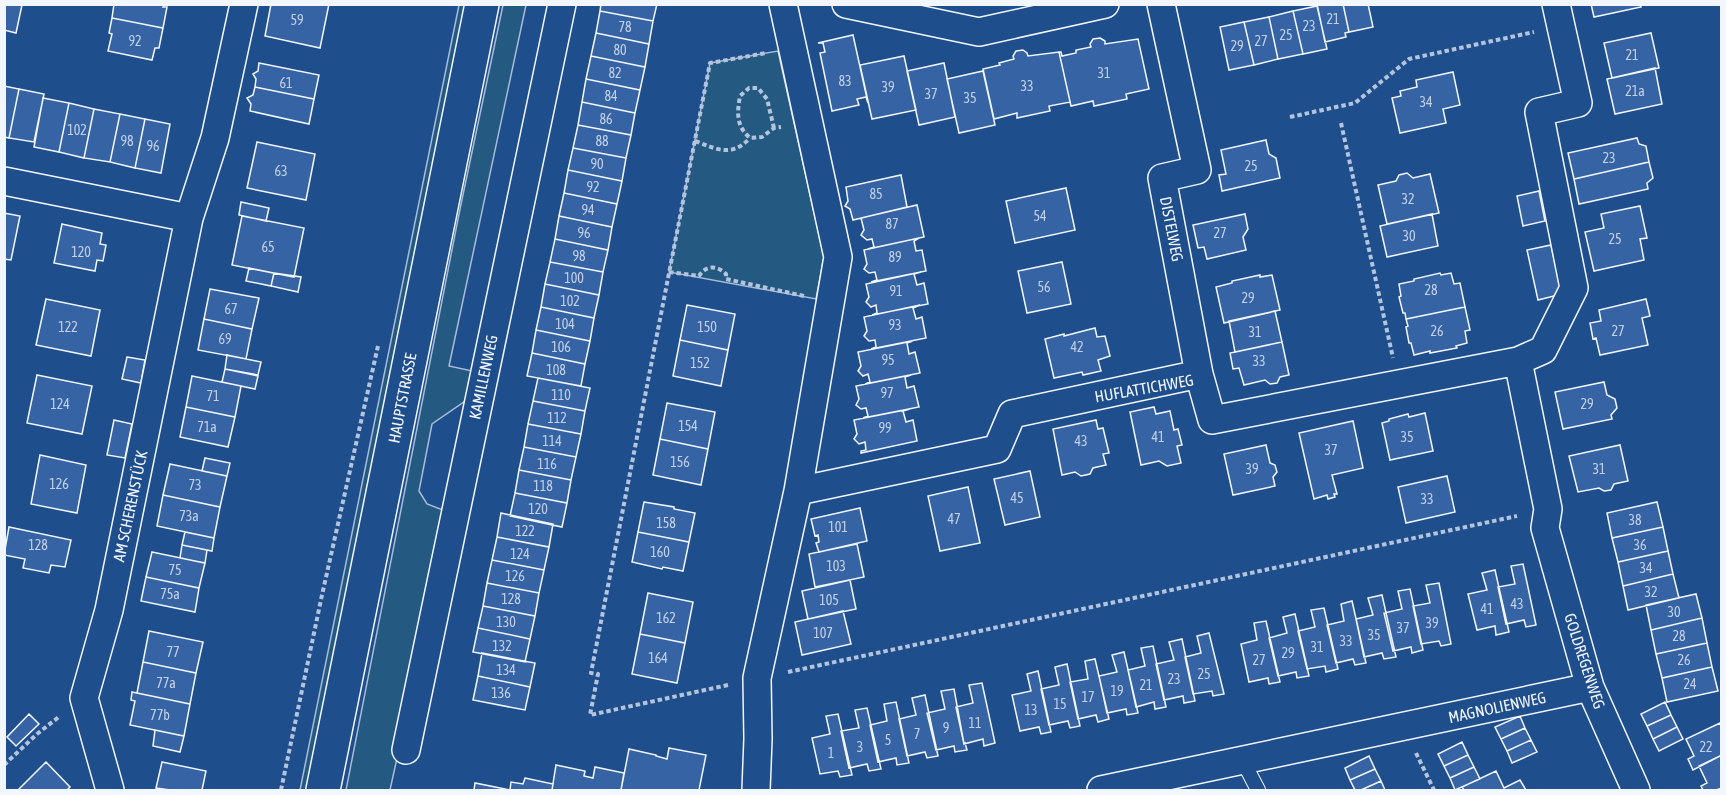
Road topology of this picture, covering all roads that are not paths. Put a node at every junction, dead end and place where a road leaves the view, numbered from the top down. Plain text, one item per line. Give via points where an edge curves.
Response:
1 (244, 4) edge
2 (482, 4) edge
3 (561, 4) edge
4 (846, 4) edge
5 (1105, 4) edge
6 (1161, 4) edge
7 (790, 5) edge
8 (1559, 15) edge
9 (4, 180) edge
10 (189, 218) junction
11 (1518, 361) junction
12 (1199, 374) junction
13 (798, 491) junction
14 (1590, 687) junction
15 (406, 750) dead end
16 (1243, 761) junction
17 (110, 790) edge
18 (323, 790) edge
19 (756, 790) edge
20 (1101, 790) edge
21 (1258, 790) edge
22 (1636, 790) edge

1 - 10 street, AM SCHERENSTÜCK via 215,138
2 - 18 main road, HAUPTSTRASSE
3 - 15 street, KAMILLENWEG
4 - 5 street via 979,32
6 - 12 street, DISTELWEG via 1197,170 1162,178
7 - 13 street via 792,48 838,257
8 - 11 street, HUFLATTICHWEG via 1578,103 1539,112 1574,288 1543,350
9 - 10 street
10 - 17 street, AM SCHERENSTÜCK via 109,610 84,698
11 - 12 street, HUFLATTICHWEG via 1212,420
11 - 14 street, GOLDREGENWEG via 1546,519
12 - 13 street, HUFLATTICHWEG via 1012,414 997,449
13 - 19 street via 757,678
14 - 16 street, MAGNOLIENWEG
14 - 22 street, GOLDREGENWEG
16 - 20 street, MAGNOLIENWEG
16 - 21 lane

